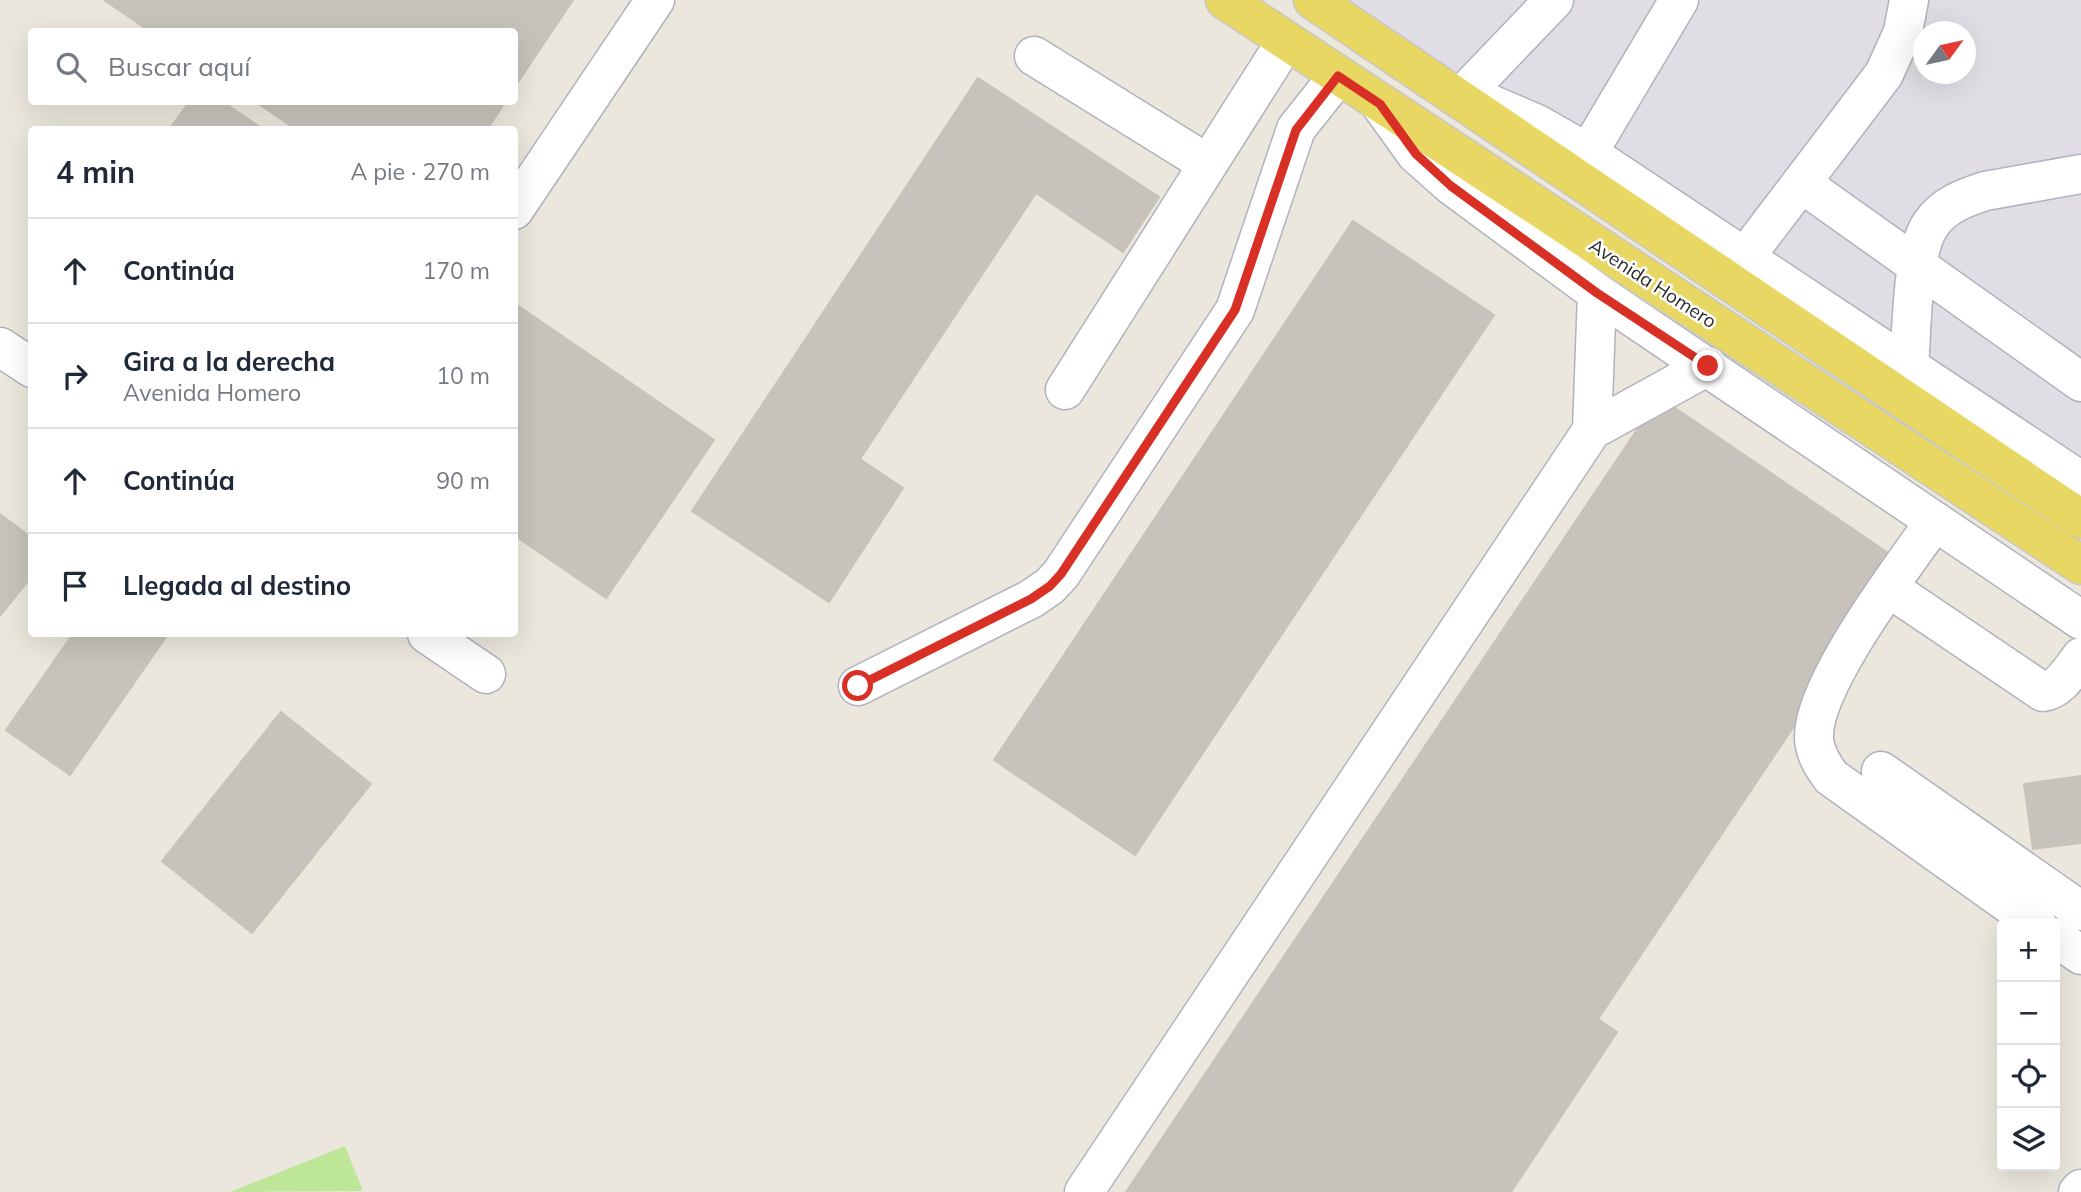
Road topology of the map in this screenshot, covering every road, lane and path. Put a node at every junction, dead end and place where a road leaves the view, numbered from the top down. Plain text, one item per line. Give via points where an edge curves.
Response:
1 (655, 0) edge
2 (1226, 0) edge
3 (1313, 0) edge
4 (1554, 0) edge
5 (1679, 0) edge
6 (1909, 0) edge
7 (1286, 41) junction
8 (1034, 56) dead end
9 (1417, 72) junction
10 (1338, 76) junction
11 (1465, 93) junction
12 (1380, 104) junction
13 (1588, 153) junction
14 (1208, 164) junction
15 (2081, 174) edge
16 (1801, 183) junction
17 (518, 204) edge
18 (1745, 257) junction
19 (1918, 264) junction
20 (1597, 293) junction
21 (0, 347) edge
22 (28, 365) edge
23 (1708, 366) junction
24 (1909, 367) junction
25 (2081, 382) edge
26 (1065, 390) dead end
27 (1592, 430) junction
28 (2081, 481) edge
29 (2081, 519) edge
30 (1935, 521) junction
31 (2081, 565) edge
32 (1889, 588) junction
33 (2081, 620) edge
34 (431, 637) edge
35 (2081, 657) edge
36 (486, 674) dead end
37 (858, 686) dead end
38 (1881, 771) dead end
39 (2081, 911) edge
40 (2031, 919) edge
41 (2060, 940) edge
42 (2081, 955) edge
43 (1084, 1192) edge

1 - 17 lane
2 - 7 main road, Avenida Homero
3 - 9 main road
4 - 11 lane
5 - 13 lane
6 - 16 lane via 1902,32 1884,74
7 - 10 main road, Avenida Homero
7 - 14 lane
8 - 14 lane
9 - 11 lane
9 - 29 main road
10 - 12 main road, Avenida Homero
10 - 37 lane via 1296,130 1235,310 1061,574 1031,599
11 - 13 lane via 1537,124
12 - 20 lane via 1429,168
12 - 31 main road, Avenida Homero
13 - 18 lane
14 - 26 lane
15 - 19 lane via 1957,200 1929,226
16 - 18 lane
16 - 19 lane
18 - 24 lane
19 - 24 lane
19 - 25 lane
20 - 23 lane
20 - 27 lane
21 - 22 lane
23 - 27 lane
23 - 30 lane
24 - 28 lane
27 - 43 lane
30 - 32 lane
30 - 33 lane
32 - 35 lane via 2043,692 2058,686
32 - 40 lane via 1824,696 1815,722 1817,754 1832,777
34 - 36 lane
38 - 39 lane
41 - 42 lane

